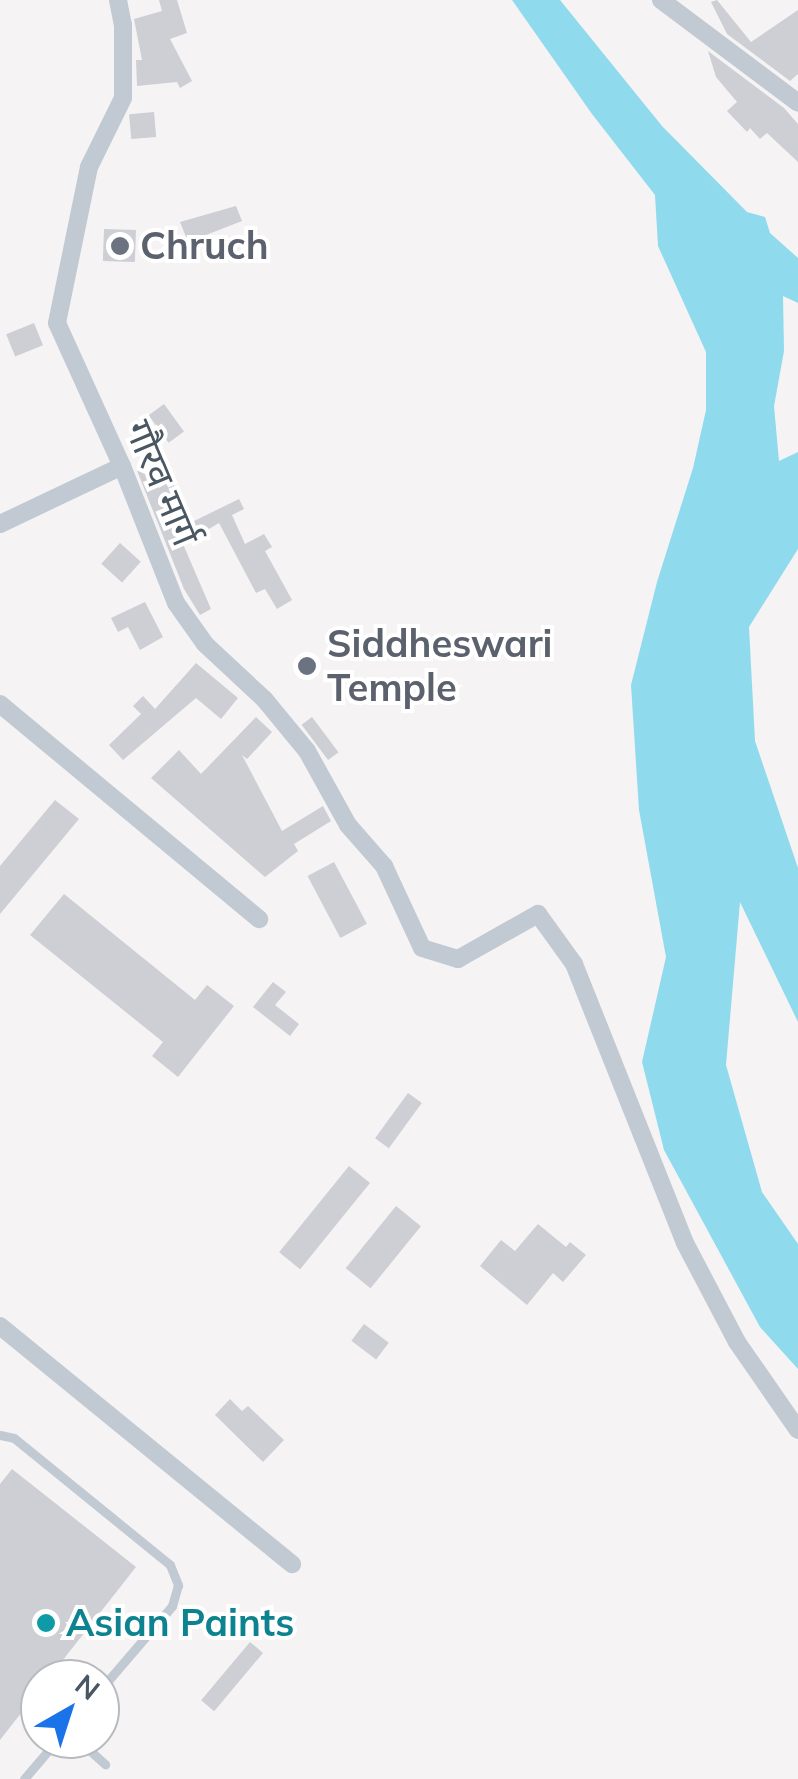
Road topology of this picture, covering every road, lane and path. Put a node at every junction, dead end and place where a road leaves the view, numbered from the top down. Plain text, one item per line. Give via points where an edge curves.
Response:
1 (118, 0) edge
2 (660, 0) edge
3 (798, 103) edge
4 (122, 466) junction
5 (0, 524) edge
6 (0, 704) edge
7 (259, 920) dead end
8 (0, 1326) edge
9 (798, 1430) edge
10 (0, 1434) edge
11 (292, 1564) dead end
12 (120, 1667) edge
13 (41, 1759) edge
14 (99, 1759) edge
15 (105, 1764) dead end
16 (24, 1779) edge

1 - 4 street, गौरव मार्ग via 123,98 89,167 57,323
2 - 3 street
4 - 5 street
4 - 9 street, गौरव मार्ग via 176,603 307,752 348,826 384,866 422,948 458,960 538,914 574,964 685,1243 737,1342
6 - 7 street
8 - 11 street
10 - 12 lane via 14,1438 170,1566 178,1585 172,1606
13 - 16 lane
14 - 15 lane

